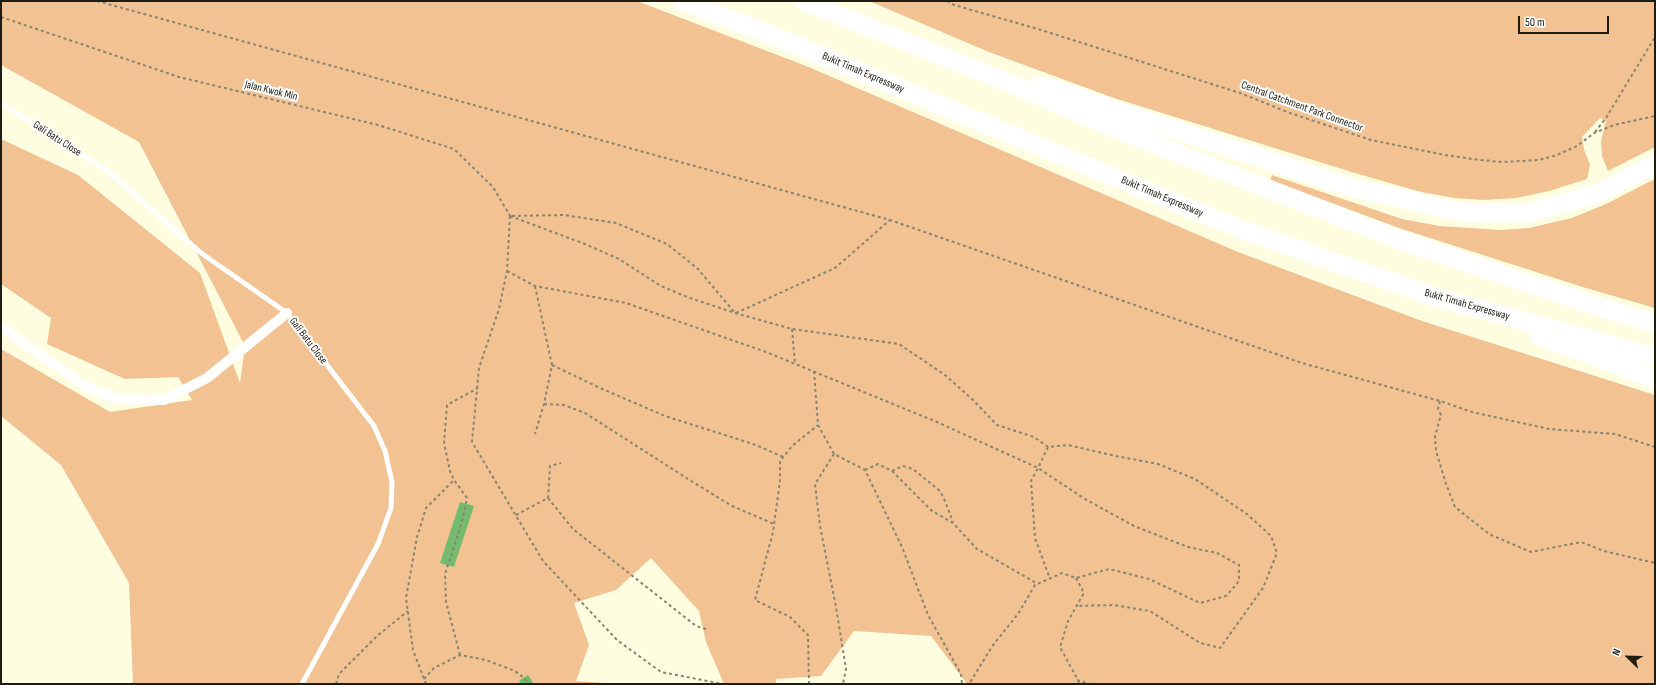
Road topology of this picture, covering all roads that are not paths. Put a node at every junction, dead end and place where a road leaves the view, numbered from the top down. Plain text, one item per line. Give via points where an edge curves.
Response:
1 (682, 1) edge
2 (803, 1) edge
3 (1012, 84) junction
4 (1, 103) edge
5 (1655, 164) edge
6 (1435, 297) junction
7 (287, 313) junction
8 (1655, 324) edge
9 (1, 327) edge
10 (1655, 357) edge
11 (1655, 379) edge
12 (302, 684) edge

1 - 6 highway, Bukit Timah Expressway via 1195,211
2 - 3 highway
3 - 5 highway via 1049,87 1350,187 1465,214 1529,213 1596,194
3 - 8 highway via 1108,126 1394,238
4 - 7 lane, Gali Batu Close via 109,172 201,253
6 - 10 highway, Bukit Timah Expressway
6 - 11 highway
7 - 9 street via 207,378 164,400 116,399 84,385
7 - 12 lane, Gali Batu Close via 374,426 385,451 392,482 391,508 378,544

